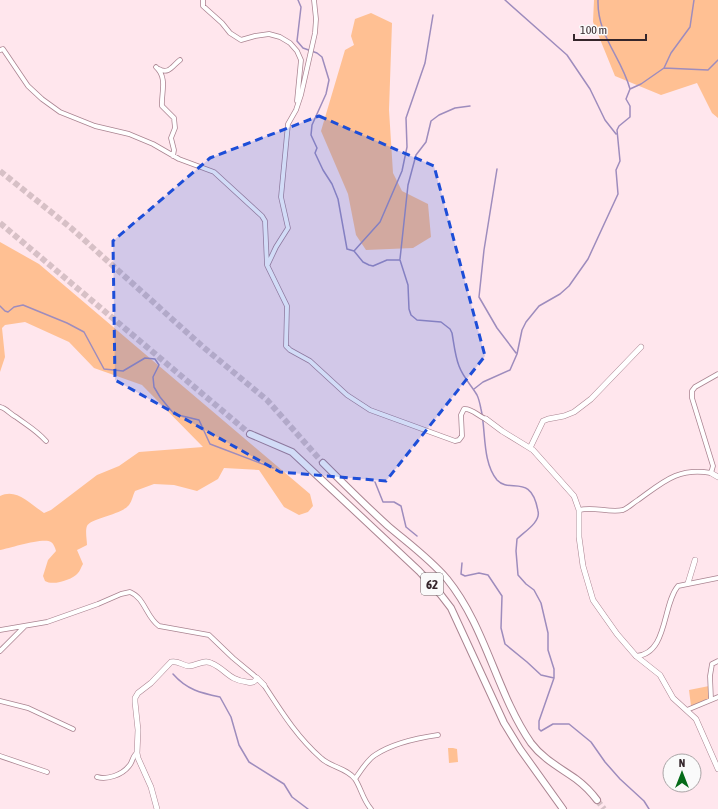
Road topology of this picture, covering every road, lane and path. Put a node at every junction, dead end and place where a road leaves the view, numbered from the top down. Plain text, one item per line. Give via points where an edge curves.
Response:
1 (203, 0) edge
2 (314, 0) edge
3 (1, 48) edge
4 (180, 60) dead end
5 (297, 106) junction
6 (173, 156) junction
7 (267, 265) junction
8 (641, 347) dead end
9 (718, 374) edge
10 (0, 407) edge
11 (486, 419) joint
12 (250, 434) tunnel mouth
13 (46, 441) dead end
14 (530, 448) junction
15 (323, 462) tunnel mouth
16 (711, 473) junction
17 (718, 477) edge
18 (579, 510) junction
19 (695, 560) dead end
20 (718, 578) edge
21 (688, 584) junction
22 (26, 626) junction
23 (0, 630) edge
24 (0, 651) edge
25 (636, 656) junction
26 (718, 661) edge
27 (257, 678) junction
28 (264, 685) joint
29 (718, 697) edge
30 (711, 699) junction
31 (0, 700) edge
32 (687, 710) junction
33 (74, 729) dead end
34 (438, 735) dead end
35 (137, 753) junction
36 (0, 756) edge
37 (716, 758) edge
38 (718, 769) edge
39 (47, 772) dead end
40 (97, 777) dead end
41 (355, 780) junction
42 (597, 800) tunnel mouth
43 (157, 809) edge
44 (371, 809) edge
45 (563, 809) edge

1 - 5 street via 203,6 230,33 241,40 270,34 290,43 301,60
2 - 5 street via 315,33
3 - 6 street via 28,86 60,112 95,126 129,134
4 - 6 street via 170,70 162,71 158,68 164,82 162,106 174,118 171,138
5 - 7 street via 288,123 281,192 288,228
6 - 7 street via 214,172 263,218
7 - 11 street via 287,306 286,346 310,361 347,395 376,412 455,441 462,436 463,411 469,409
8 - 14 street via 574,412 542,422
9 - 16 street via 695,387 692,393 713,466
10 - 13 street via 37,431
11 - 14 street
12 - 45 highway, 62 via 292,452 442,595 451,608 504,723 520,750
14 - 18 street via 569,489 576,499
15 - 42 highway, 62 via 446,578 470,614 509,703 532,743 549,762 590,790
16 - 17 street
16 - 18 street via 696,471 679,474 622,510
18 - 25 street via 583,566 593,600 616,634
19 - 21 street
20 - 21 street
21 - 25 street via 680,585 674,591 659,640 649,652
22 - 23 street
22 - 24 street
22 - 27 street via 47,622 130,592 138,598 159,626 209,636
25 - 32 street via 660,675 671,696
26 - 30 street via 712,664
27 - 28 street
27 - 35 street via 251,683 236,680 208,662 189,666 171,662 135,698
28 - 41 street via 299,736 326,762
29 - 30 street
30 - 32 street
31 - 33 street via 28,708
32 - 37 street via 696,719
34 - 41 street via 418,738 374,755
35 - 40 street via 129,766 118,774 103,779
35 - 43 street
36 - 39 street
37 - 38 street
41 - 44 street

